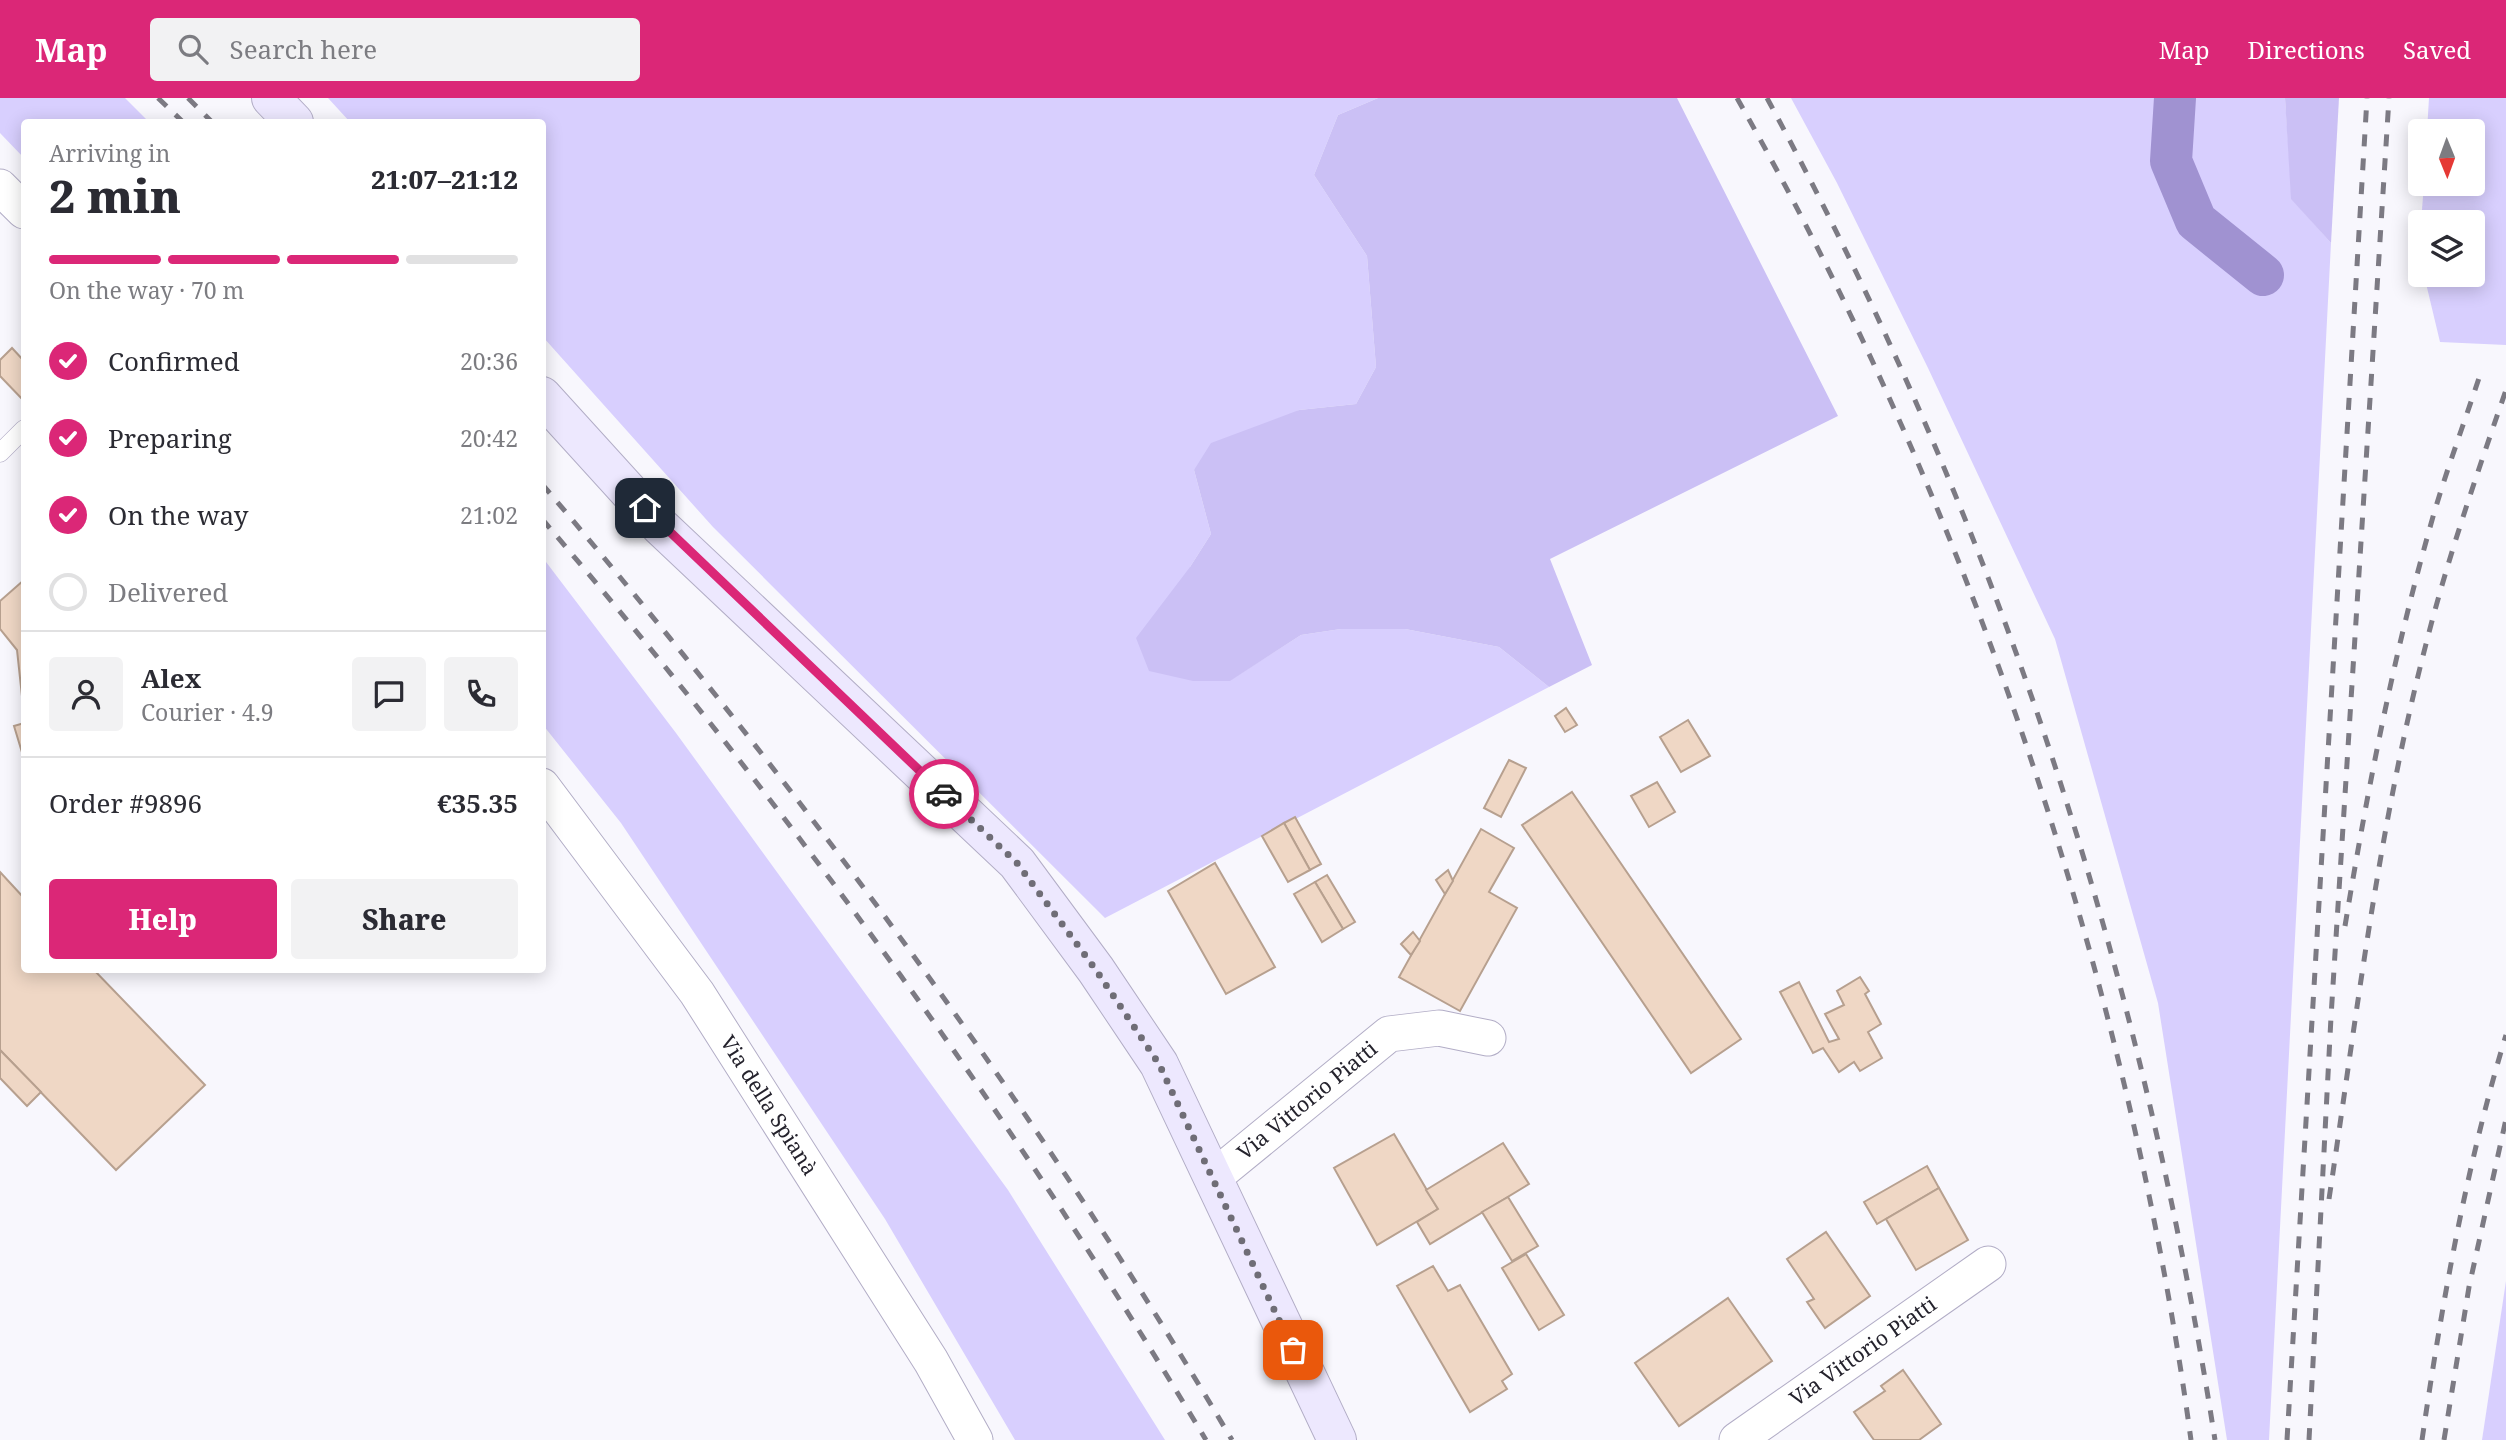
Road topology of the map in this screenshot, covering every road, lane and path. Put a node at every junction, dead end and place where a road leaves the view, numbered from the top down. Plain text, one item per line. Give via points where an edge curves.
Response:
1 (271, 98) edge
2 (291, 119) edge
3 (0, 187) edge
4 (21, 208) edge
5 (546, 400) edge
6 (21, 432) edge
7 (0, 453) edge
8 (546, 791) edge
9 (1488, 1038) dead end
10 (1213, 1178) junction
11 (1989, 1264) dead end
12 (975, 1440) edge
13 (1337, 1440) edge
14 (1737, 1440) edge

1 - 2 street
3 - 4 street
5 - 10 street, Via Vittorio Piatti via 662,527 1017,863 1159,1064
6 - 7 lane
8 - 12 street, Via della Spianà via 697,993 931,1361
9 - 10 street, Via Vittorio Piatti via 1439,1028 1389,1034
10 - 13 street, Via Vittorio Piatti
11 - 14 street, Via Vittorio Piatti

